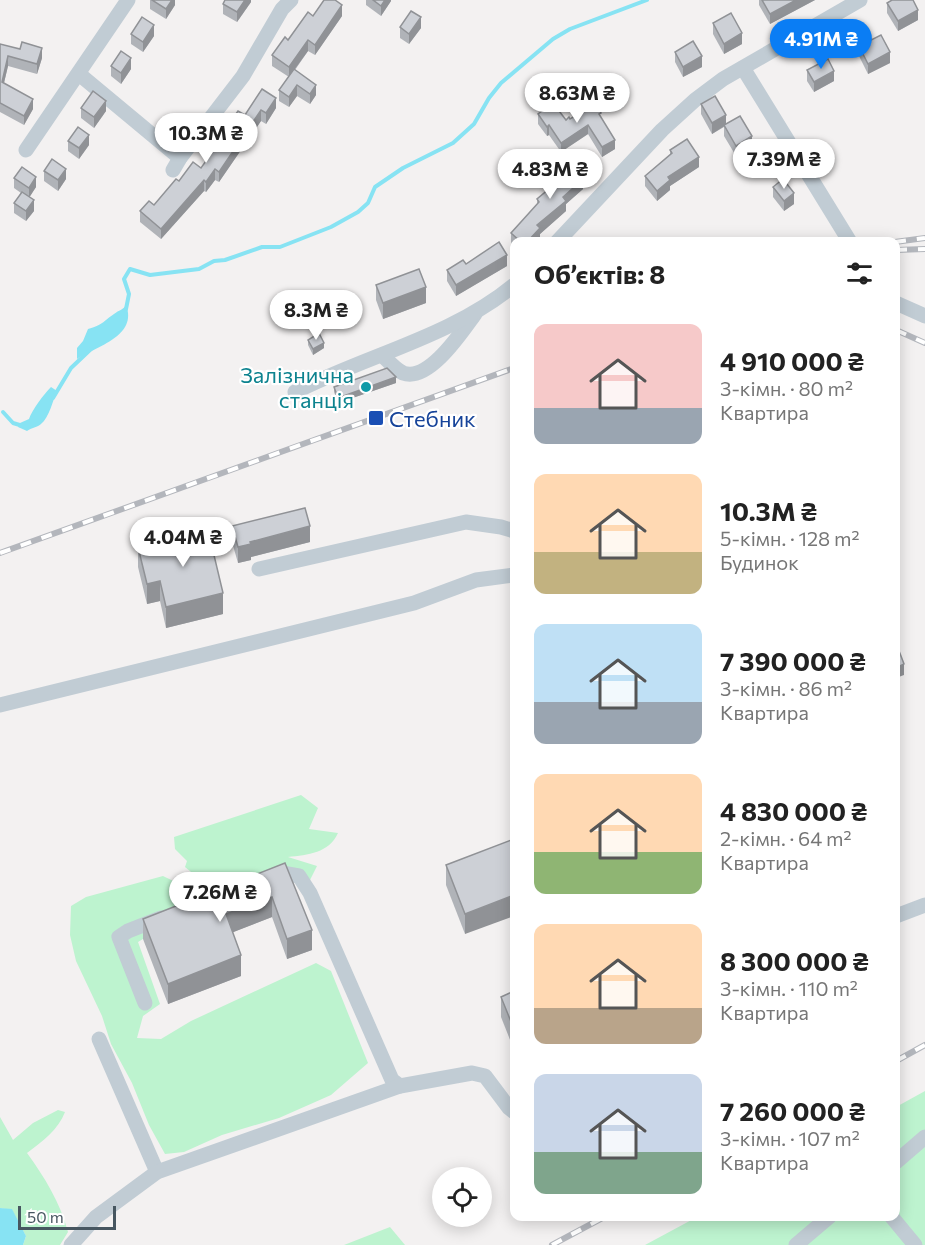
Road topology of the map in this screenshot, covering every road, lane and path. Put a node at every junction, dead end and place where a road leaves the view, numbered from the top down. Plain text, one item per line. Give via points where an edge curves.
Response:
1 (128, 0) edge
2 (860, 0) edge
3 (287, 1) edge
4 (743, 68) junction
5 (79, 74) junction
6 (26, 150) dead end
7 (562, 237) edge
8 (847, 237) edge
9 (510, 288) edge
10 (900, 305) edge
11 (477, 310) junction
12 (925, 316) edge
13 (382, 355) junction
14 (295, 392) dead end
15 (510, 529) edge
16 (259, 569) dead end
17 (510, 576) edge
18 (0, 705) edge
19 (260, 881) edge
20 (925, 905) edge
21 (172, 914) edge
22 (900, 914) edge
23 (145, 1003) dead end
24 (99, 1039) dead end
25 (400, 1086) junction
26 (510, 1109) edge
27 (925, 1137) edge
28 (900, 1159) edge
29 (157, 1172) junction
30 (824, 1221) edge
31 (895, 1221) edge
32 (71, 1245) edge
33 (796, 1245) edge
34 (915, 1245) edge

1 - 5 street
2 - 4 street
3 - 5 street via 243,75 177,164
4 - 7 street via 695,100 662,130
4 - 8 street
5 - 6 street
9 - 11 street
10 - 12 street
11 - 13 street
11 - 13 street via 455,343 420,372 403,373
13 - 14 street
15 - 16 street via 466,522
17 - 18 street via 476,580 414,603
19 - 25 street via 282,873 298,876 310,893 392,1080
20 - 22 street
21 - 23 street via 119,938
24 - 29 street
25 - 26 street via 472,1072 485,1076
25 - 29 street
27 - 28 street
29 - 32 street via 96,1217
30 - 33 street
31 - 34 street

